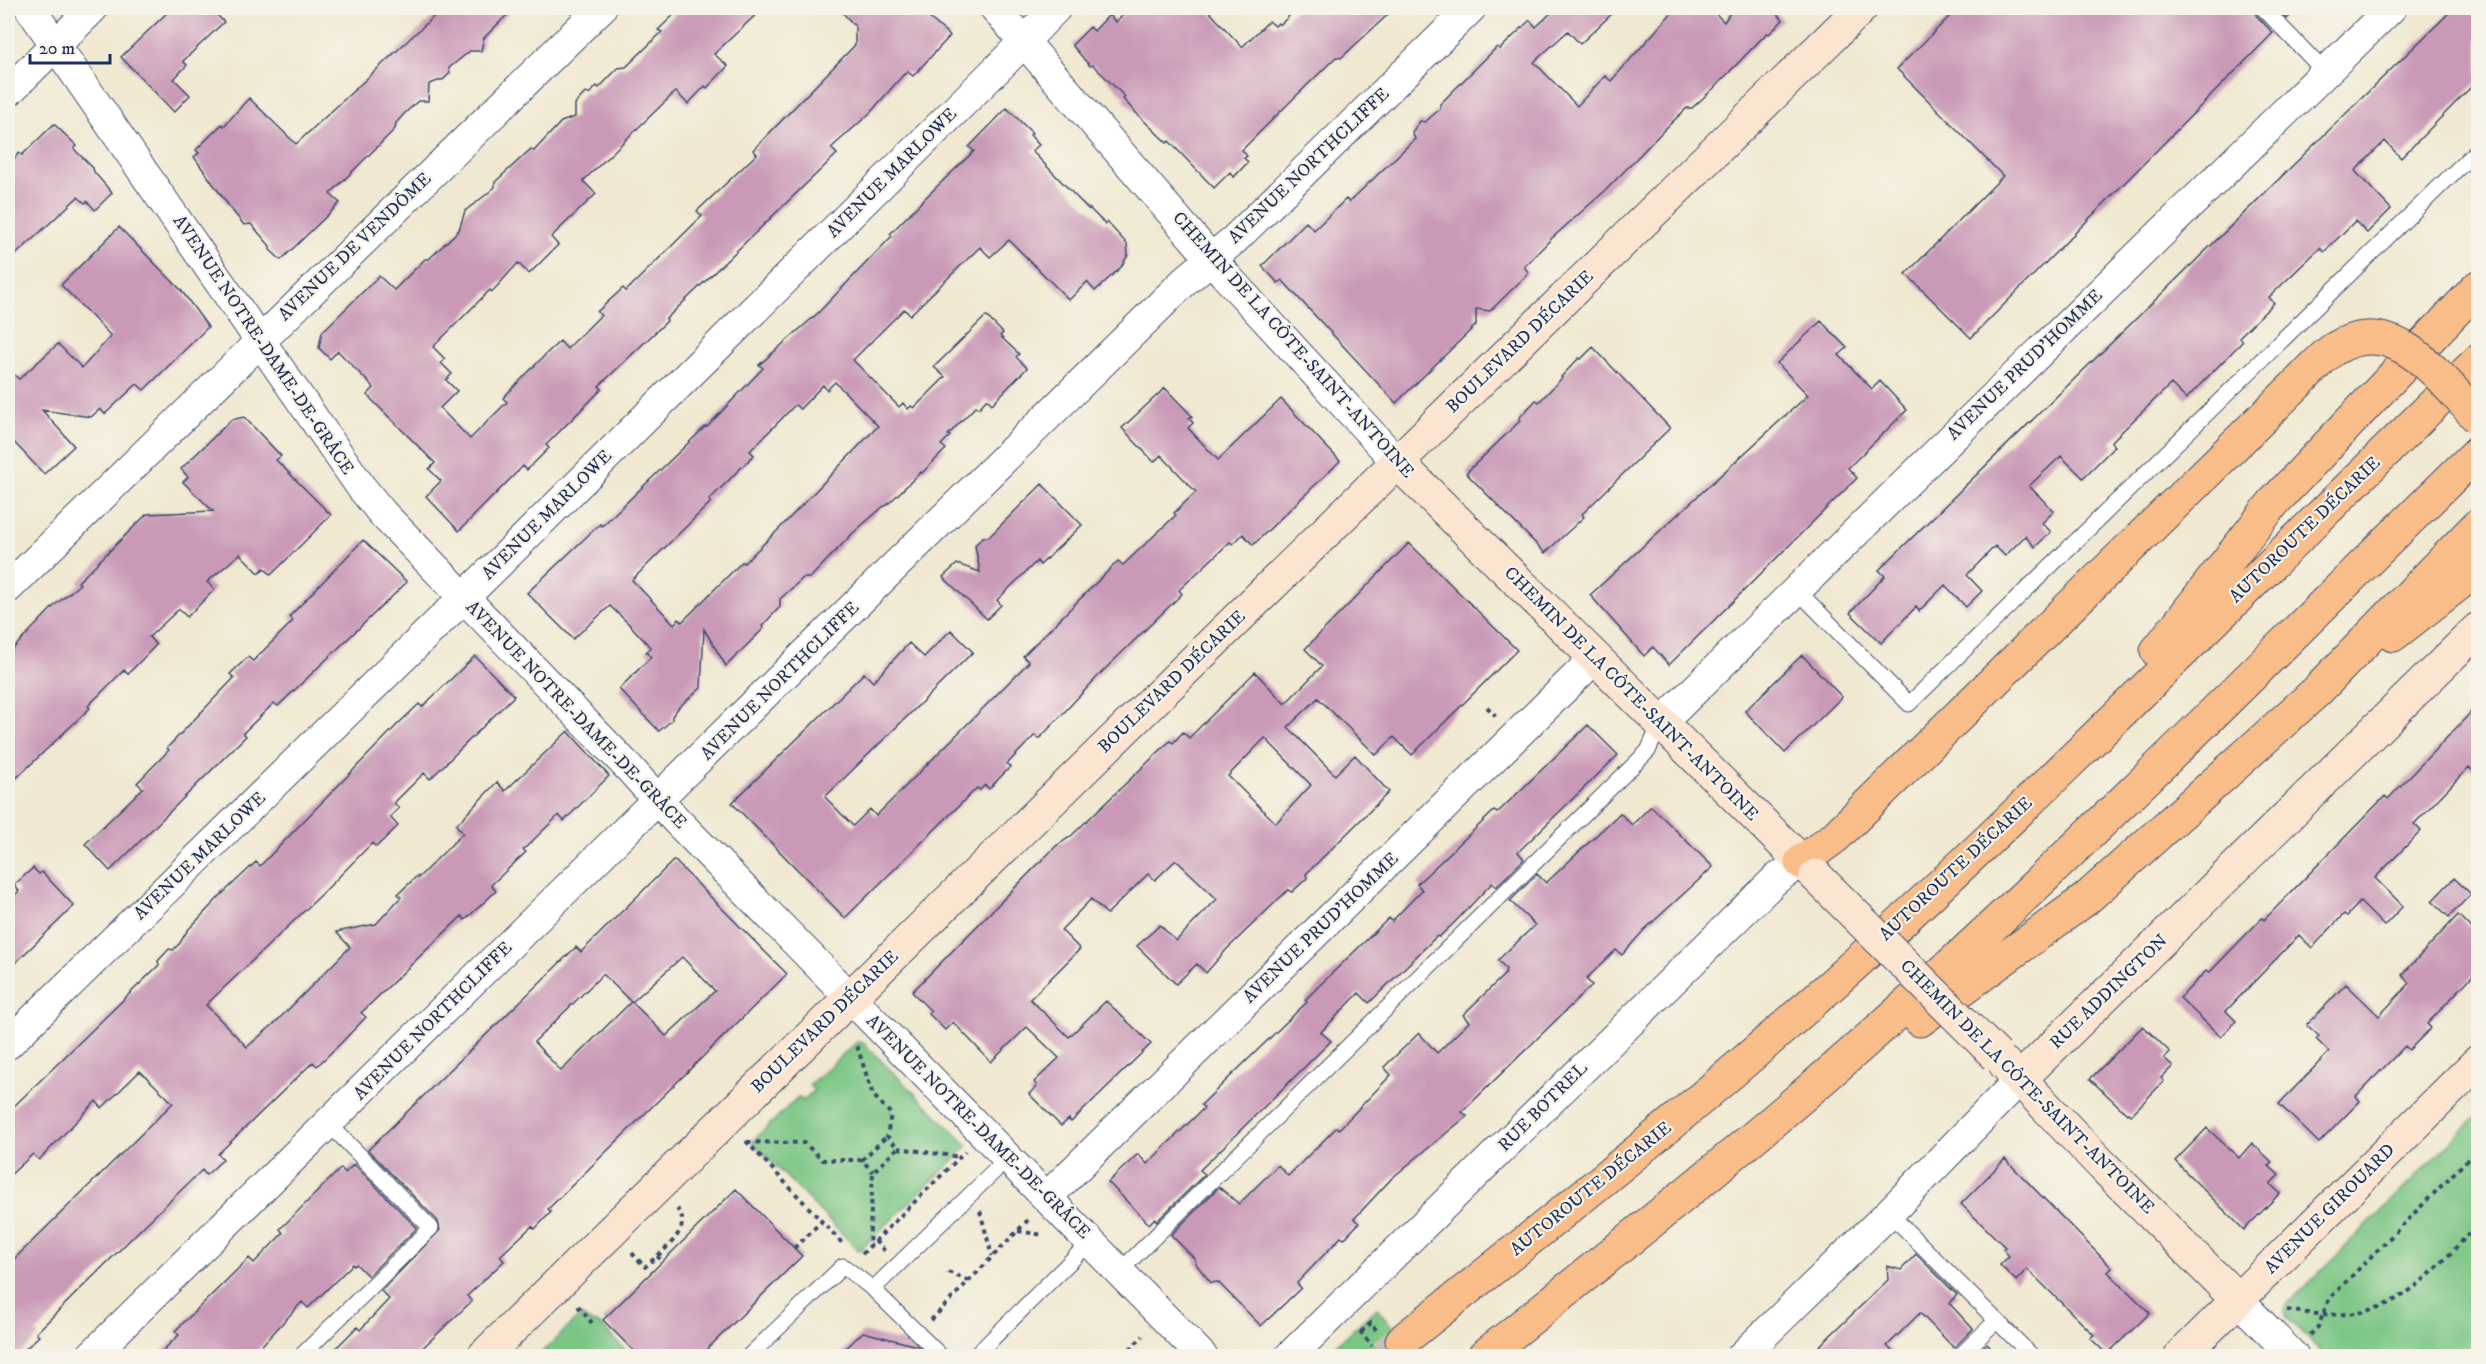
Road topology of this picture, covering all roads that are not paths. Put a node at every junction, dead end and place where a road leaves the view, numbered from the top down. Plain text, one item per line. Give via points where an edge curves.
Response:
1 (30, 8) edge
2 (93, 8) edge
3 (601, 8) edge
4 (995, 8) edge
5 (1056, 8) edge
6 (1471, 8) edge
7 (1861, 8) edge
8 (2263, 8) edge
9 (2391, 8) edge
10 (1024, 40) junction
11 (56, 44) junction
12 (2325, 72) junction
13 (8, 92) edge
14 (2478, 149) edge
15 (1211, 259) junction
16 (2478, 287) edge
17 (261, 340) junction
18 (2478, 361) edge
19 (2478, 418) edge
20 (2478, 452) edge
21 (1397, 462) junction
22 (2478, 525) edge
23 (2478, 569) edge
24 (8, 588) edge
25 (1796, 589) junction
26 (463, 598) junction
27 (2478, 629) edge
28 (1595, 658) junction
29 (2317, 691) junction
30 (1660, 724) junction
31 (2077, 754) junction
32 (658, 800) junction
33 (1809, 869) junction
34 (850, 997) junction
35 (8, 1044) edge
36 (2478, 1062) edge
37 (2019, 1080) junction
38 (329, 1124) junction
39 (1009, 1158) junction
40 (1719, 1167) junction
41 (1038, 1208) junction
42 (1888, 1213) junction
43 (1091, 1241) junction
44 (1120, 1271) junction
45 (873, 1289) junction
46 (2238, 1300) junction
47 (1996, 1321) junction
48 (1390, 1348) tunnel mouth
49 (2299, 1348) edge
50 (91, 1356) edge
51 (301, 1356) edge
52 (484, 1356) edge
53 (749, 1356) edge
54 (941, 1356) edge
55 (975, 1356) edge
56 (1202, 1356) edge
57 (1290, 1356) edge
58 (1484, 1356) edge
59 (1742, 1356) edge
60 (1960, 1356) edge
61 (2032, 1356) edge
62 (2181, 1356) edge

1 - 11 street, AVENUE NOTRE-DAME-DE-GRÂCE
2 - 11 street
3 - 17 street, AVENUE DE VENDÔME
4 - 10 street, CHEMIN DE LA CÔTE-SAINT-ANTOINE
5 - 10 street, AVENUE MARLOWE
6 - 15 street, AVENUE NORTHCLIFFE
7 - 21 street, BOULEVARD DÉCARIE
8 - 12 lane
9 - 12 street, AVENUE PRUD'HOMME
10 - 15 street, CHEMIN DE LA CÔTE-SAINT-ANTOINE
10 - 26 street, AVENUE MARLOWE
11 - 13 street
11 - 17 street, AVENUE NOTRE-DAME-DE-GRÂCE
12 - 25 street, AVENUE PRUD'HOMME
14 - 25 lane via 1909,704
15 - 21 street, CHEMIN DE LA CÔTE-SAINT-ANTOINE
15 - 32 street, AVENUE NORTHCLIFFE
16 - 31 highway via 2274,502
17 - 24 street, AVENUE DE VENDÔME
17 - 26 street, AVENUE NOTRE-DAME-DE-GRÂCE via 361,487
18 - 31 highway, AUTOROUTE DÉCARIE
19 - 33 highway, bridge via 2403,345 2364,338 2332,350 1835,837
20 - 40 highway via 2051,871 1933,981
21 - 28 street, CHEMIN DE LA CÔTE-SAINT-ANTOINE
21 - 34 street, BOULEVARD DÉCARIE
22 - 29 highway
23 - 29 highway
25 - 30 street, AVENUE PRUD'HOMME
26 - 32 street, AVENUE NOTRE-DAME-DE-GRÂCE
26 - 35 street, AVENUE MARLOWE
27 - 37 street, RUE ADDINGTON
28 - 30 street, CHEMIN DE LA CÔTE-SAINT-ANTOINE
28 - 41 street, AVENUE PRUD'HOMME
29 - 40 highway via 2086,899
30 - 33 street, CHEMIN DE LA CÔTE-SAINT-ANTOINE
30 - 44 lane via 1648,751
31 - 48 highway, AUTOROUTE DÉCARIE via 1783,1028 1620,1167
32 - 34 street, AVENUE NOTRE-DAME-DE-GRÂCE
32 - 38 street, AVENUE NORTHCLIFFE
33 - 37 street, CHEMIN DE LA CÔTE-SAINT-ANTOINE, bridge
33 - 57 street, RUE BOTREL via 1776,879
34 - 39 street, AVENUE NOTRE-DAME-DE-GRÂCE
34 - 52 street, BOULEVARD DÉCARIE
36 - 46 street, AVENUE GIROUARD
37 - 42 street, RUE ADDINGTON
37 - 46 street, CHEMIN DE LA CÔTE-SAINT-ANTOINE
38 - 50 street, AVENUE NORTHCLIFFE
38 - 51 lane via 431,1228
39 - 41 street, AVENUE NOTRE-DAME-DE-GRÂCE
39 - 45 lane
40 - 58 highway
41 - 43 street, AVENUE NOTRE-DAME-DE-GRÂCE
42 - 47 lane
42 - 59 street, RUE ADDINGTON
43 - 44 street, AVENUE NOTRE-DAME-DE-GRÂCE
43 - 55 lane
44 - 56 street, AVENUE NOTRE-DAME-DE-GRÂCE
45 - 53 lane via 843,1266
45 - 54 lane
46 - 49 street, CHEMIN DE LA CÔTE-SAINT-ANTOINE
46 - 62 street, AVENUE GIROUARD
47 - 60 lane
47 - 61 lane

